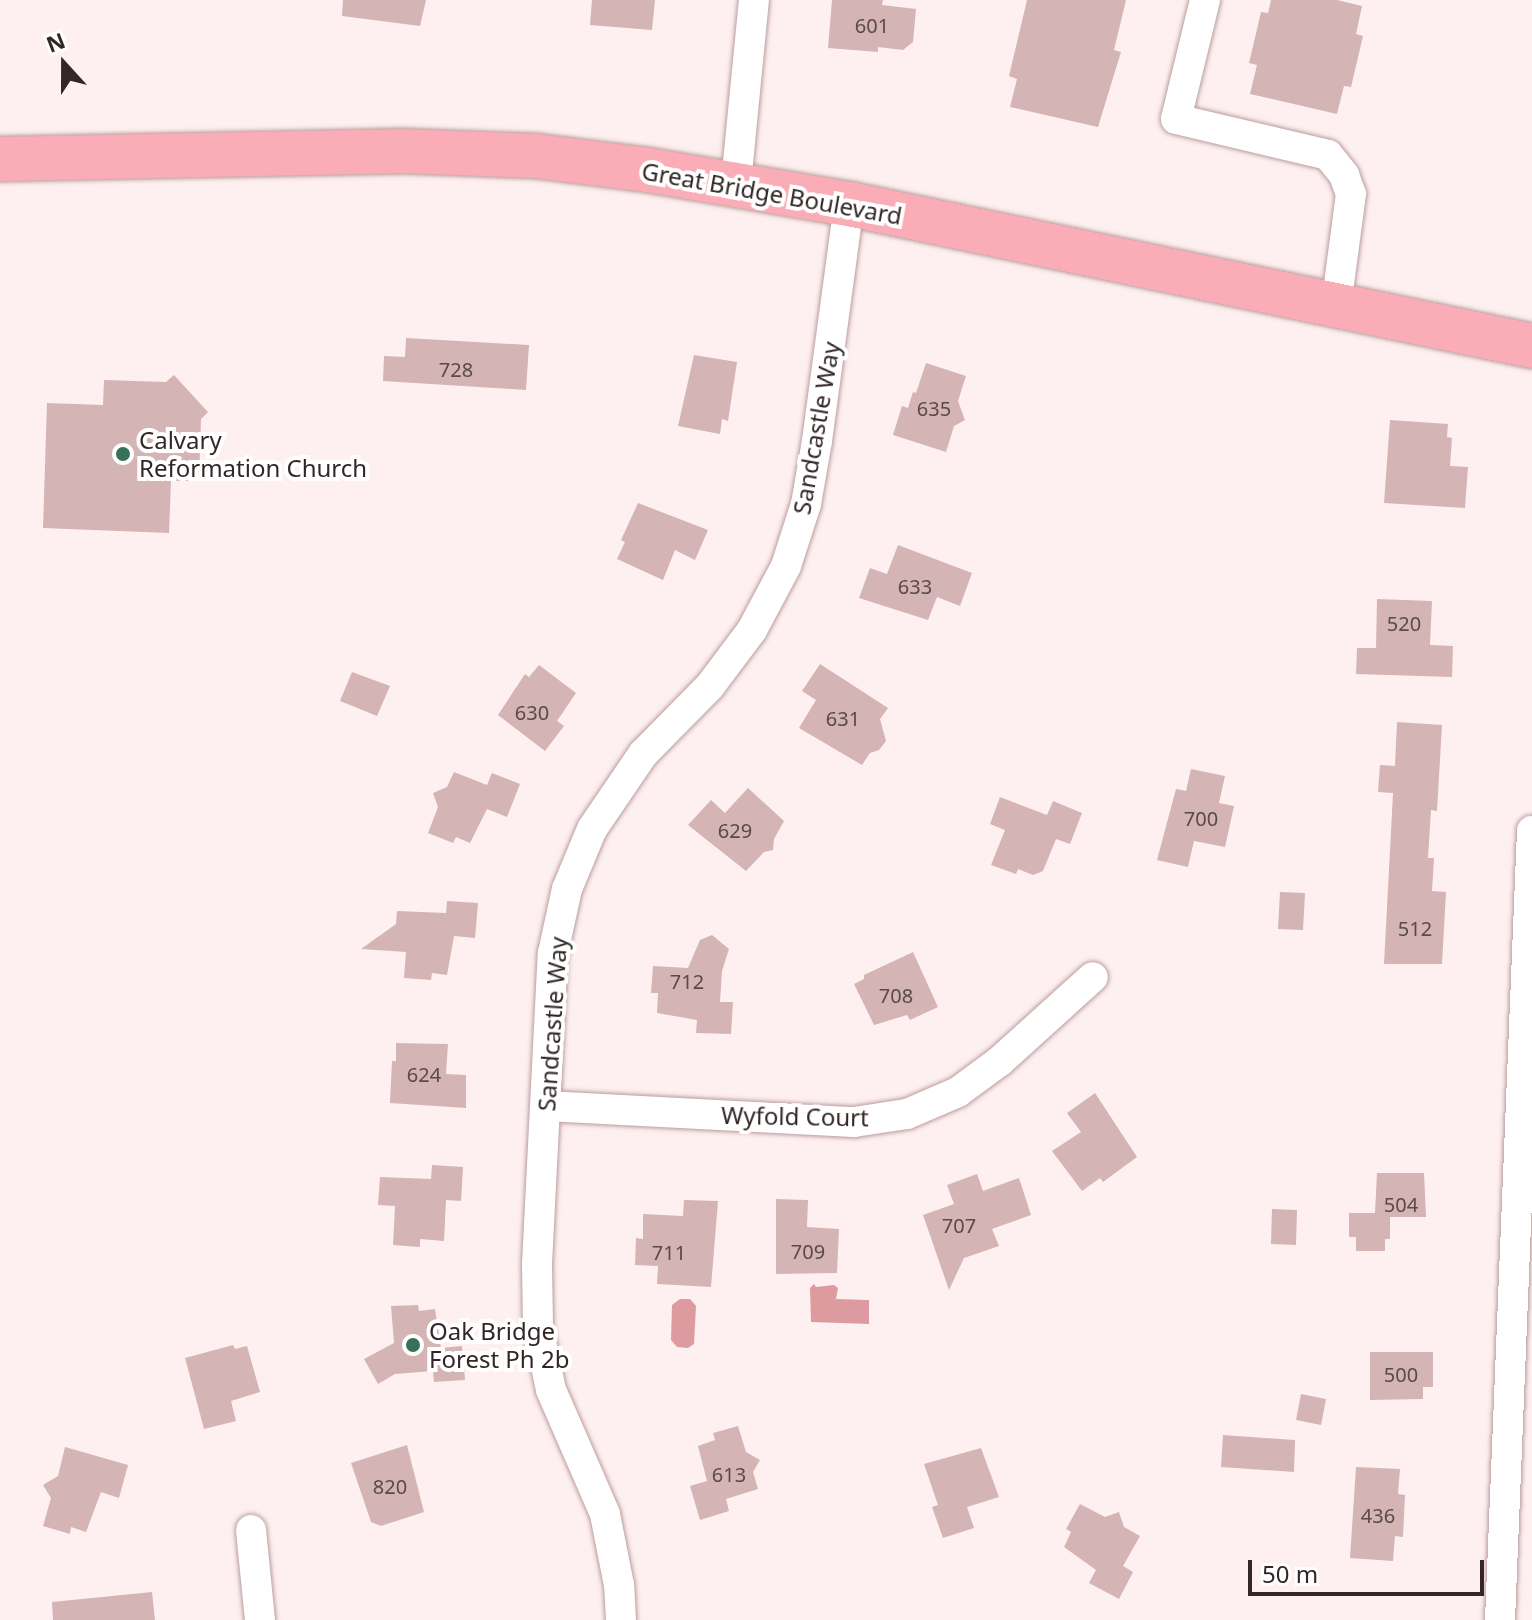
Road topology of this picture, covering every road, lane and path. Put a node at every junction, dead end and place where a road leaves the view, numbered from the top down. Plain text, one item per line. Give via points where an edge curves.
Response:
1 (754, 0) edge
2 (1205, 0) edge
3 (0, 159) edge
4 (736, 183) junction
5 (849, 204) junction
6 (1336, 306) junction
7 (1532, 346) edge
8 (1532, 831) edge
9 (1093, 977) dead end
10 (546, 1106) junction
11 (251, 1530) dead end
12 (260, 1620) edge
13 (621, 1620) edge
14 (1500, 1620) edge

1 - 4 street
2 - 6 street via 1176,119 1328,155 1351,194
3 - 4 main road, Great Bridge Boulevard via 400,151 536,156
4 - 5 main road, Great Bridge Boulevard
5 - 6 main road, Great Bridge Boulevard
5 - 10 street, Sandcastle Way via 817,441 806,504 786,566 752,630 719,675 643,754 592,829 567,889 553,953
6 - 7 main road, Great Bridge Boulevard
8 - 14 street
9 - 10 street, Wyfold Court via 958,1092 907,1114 854,1122
10 - 13 street, Sandcastle Way via 538,1327 551,1390 605,1514
11 - 12 street

